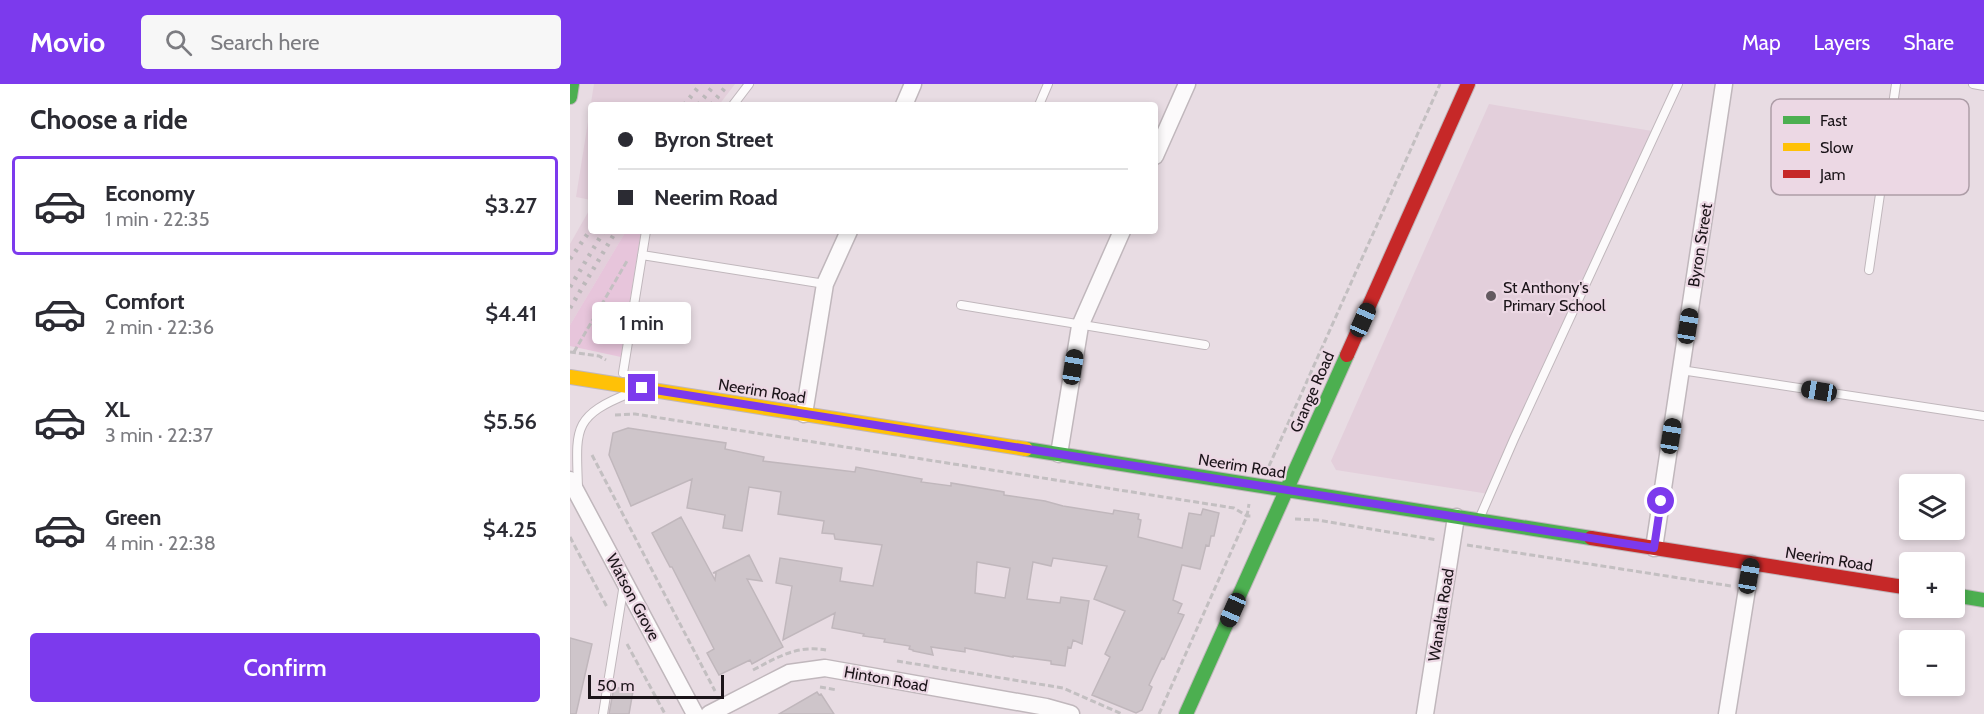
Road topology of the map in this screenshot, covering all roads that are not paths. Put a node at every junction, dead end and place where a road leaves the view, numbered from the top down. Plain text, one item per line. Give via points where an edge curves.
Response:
1 (572, 84) edge
2 (749, 84) edge
3 (913, 84) edge
4 (1048, 84) edge
5 (1187, 84) edge
6 (1468, 84) edge
7 (1678, 84) edge
8 (1724, 84) edge
9 (1896, 84) edge
10 (1973, 84) edge
11 (1984, 86) edge
12 (570, 97) edge
13 (1894, 99) edge
14 (735, 102) edge
15 (905, 102) edge
16 (1040, 102) edge
17 (1158, 149) edge
18 (1880, 195) edge
19 (646, 234) edge
20 (848, 234) edge
21 (1121, 234) edge
22 (642, 255) junction
23 (1869, 270) dead end
24 (825, 284) junction
25 (961, 305) dead end
26 (1080, 326) junction
27 (1205, 345) dead end
28 (1681, 370) junction
29 (622, 373) dead end
30 (570, 377) edge
31 (642, 388) junction
32 (804, 414) junction
33 (1984, 416) edge
34 (1059, 454) junction
35 (574, 487) edge
36 (1287, 490) junction
37 (1456, 517) junction
38 (1479, 520) junction
39 (1654, 548) junction
40 (1751, 564) junction
41 (624, 581) junction
42 (1899, 586) edge
43 (1965, 597) edge
44 (1984, 600) edge
45 (716, 710) edge
46 (1044, 710) edge
47 (603, 714) edge
48 (695, 714) edge
49 (1071, 714) edge
50 (1186, 714) edge
51 (1425, 714) edge
52 (1727, 714) edge

1 - 12 main road
2 - 14 lane
3 - 15 street
4 - 16 lane
5 - 17 street
6 - 36 main road, Grange Road
7 - 38 lane
8 - 28 street, Byron Street
9 - 13 lane
10 - 11 lane
18 - 23 lane
19 - 22 lane
20 - 24 street
21 - 26 street
22 - 24 lane
22 - 29 lane
24 - 32 street
25 - 26 lane
26 - 27 lane
26 - 34 street
28 - 33 lane
28 - 39 street, Byron Street
30 - 31 main road, Neerim Road
31 - 32 main road, Neerim Road
31 - 35 lane via 598,407 586,418 577,445
32 - 34 main road, Neerim Road
34 - 36 main road, Neerim Road
35 - 41 street, Watson Grove
36 - 37 main road, Neerim Road
36 - 50 main road, Grange Road
37 - 38 main road, Neerim Road
37 - 51 street, Wanalta Road
38 - 39 main road, Neerim Road
39 - 40 main road, Neerim Road
40 - 42 main road, Neerim Road
40 - 52 street
41 - 47 lane
41 - 48 street, Watson Grove
43 - 44 main road
45 - 46 street, Hinton Road via 789,673 825,668
46 - 49 street, Hinton Road

